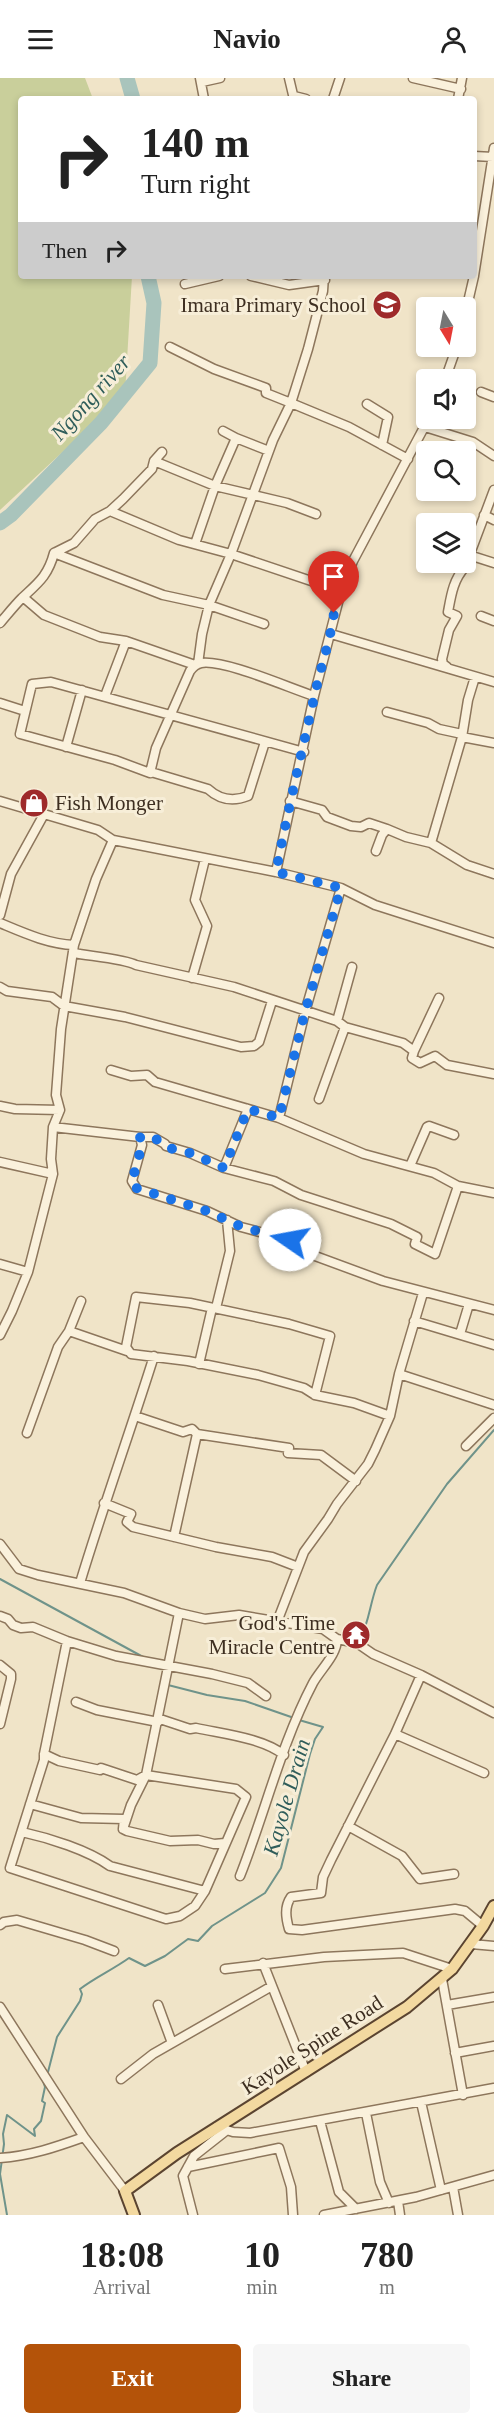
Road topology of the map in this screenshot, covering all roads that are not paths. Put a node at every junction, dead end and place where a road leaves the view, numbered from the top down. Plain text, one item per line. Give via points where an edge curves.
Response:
1 (219, 78) edge
2 (289, 78) edge
3 (340, 78) edge
4 (414, 78) edge
5 (462, 78) edge
6 (201, 80) edge
7 (461, 89) junction
8 (204, 96) edge
9 (294, 96) edge
10 (334, 96) edge
11 (459, 96) edge
12 (493, 153) edge
13 (477, 156) edge
14 (490, 210) edge
15 (477, 264) edge
16 (206, 279) edge
17 (264, 279) edge
18 (319, 279) edge
19 (324, 279) edge
20 (473, 279) edge
21 (185, 284) dead end
22 (469, 297) edge
23 (170, 347) dead end
24 (481, 392) dead end
25 (494, 397) edge
26 (291, 402) junction
27 (367, 404) dead end
28 (424, 429) edge
29 (442, 429) edge
30 (223, 431) dead end
31 (236, 438) junction
32 (382, 445) junction
33 (162, 452) dead end
34 (269, 452) junction
35 (494, 456) edge
36 (408, 459) junction
37 (154, 461) junction
38 (215, 486) junction
39 (494, 490) edge
40 (253, 495) junction
41 (110, 511) junction
42 (316, 513) dead end
43 (484, 515) junction
44 (494, 520) edge
45 (476, 536) edge
46 (195, 544) junction
47 (54, 553) junction
48 (231, 554) junction
49 (476, 557) edge
50 (494, 562) edge
51 (461, 573) edge
52 (341, 591) junction
53 (23, 597) junction
54 (209, 605) junction
55 (481, 616) dead end
56 (494, 621) edge
57 (0, 623) edge
58 (264, 624) dead end
59 (331, 634) junction
60 (126, 641) junction
61 (196, 664) junction
62 (447, 667) junction
63 (475, 677) junction
64 (494, 682) edge
65 (82, 690) junction
66 (105, 696) junction
67 (314, 696) junction
68 (0, 703) edge
69 (25, 711) junction
70 (387, 712) dead end
71 (172, 714) junction
72 (462, 735) junction
73 (265, 742) junction
74 (494, 743) edge
75 (66, 747) junction
76 (304, 752) junction
77 (152, 772) junction
78 (0, 801) edge
79 (290, 801) junction
80 (43, 816) junction
81 (387, 829) junction
82 (113, 840) junction
83 (431, 843) junction
84 (376, 851) dead end
85 (205, 859) junction
86 (276, 872) junction
87 (494, 874) edge
88 (341, 888) junction
89 (0, 915) edge
90 (0, 923) edge
91 (494, 943) edge
92 (74, 949) junction
93 (352, 967) dead end
94 (192, 978) junction
95 (0, 987) edge
96 (440, 998) dead end
97 (272, 1001) junction
98 (64, 1006) junction
99 (305, 1012) junction
100 (337, 1021) junction
101 (345, 1027) junction
102 (414, 1051) junction
103 (111, 1070) dead end
104 (494, 1074) edge
105 (319, 1099) dead end
106 (0, 1106) edge
107 (248, 1109) junction
108 (60, 1110) junction
109 (279, 1118) junction
110 (53, 1127) junction
111 (454, 1135) dead end
112 (140, 1137) junction
113 (0, 1162) edge
114 (410, 1166) junction
115 (224, 1168) junction
116 (53, 1174) junction
117 (458, 1186) junction
118 (494, 1193) edge
119 (226, 1220) junction
120 (0, 1264) edge
121 (28, 1272) junction
122 (423, 1293) junction
123 (81, 1300) dead end
124 (469, 1304) junction
125 (214, 1308) junction
126 (494, 1310) edge
127 (414, 1321) junction
128 (69, 1331) junction
129 (460, 1334) junction
130 (0, 1335) edge
131 (494, 1345) edge
132 (127, 1351) junction
133 (154, 1356) junction
134 (199, 1364) junction
135 (399, 1374) junction
136 (315, 1395) junction
137 (494, 1405) edge
138 (135, 1416) junction
139 (390, 1416) junction
140 (494, 1418) edge
141 (27, 1433) dead end
142 (197, 1434) junction
143 (466, 1446) dead end
144 (356, 1480) junction
145 (104, 1503) junction
146 (174, 1536) junction
147 (0, 1544) edge
148 (298, 1567) junction
149 (80, 1583) junction
150 (179, 1613) junction
151 (0, 1616) edge
152 (277, 1622) junction
153 (337, 1640) junction
154 (67, 1641) junction
155 (0, 1665) edge
156 (169, 1665) junction
157 (422, 1675) junction
158 (266, 1696) dead end
159 (76, 1702) dead end
160 (494, 1712) edge
161 (158, 1722) junction
162 (0, 1724) edge
163 (395, 1734) junction
164 (44, 1754) junction
165 (284, 1755) junction
166 (484, 1773) dead end
167 (146, 1775) junction
168 (30, 1804) junction
169 (348, 1826) junction
170 (123, 1829) junction
171 (22, 1832) junction
172 (225, 1842) junction
173 (454, 1875) dead end
174 (240, 1876) dead end
175 (205, 1891) junction
176 (494, 1906) edge
177 (0, 1925) edge
178 (483, 1926) junction
179 (471, 1944) junction
180 (494, 1946) edge
181 (114, 1951) dead end
182 (263, 1964) junction
183 (225, 1969) dead end
184 (452, 1969) junction
185 (442, 1979) junction
186 (272, 1986) junction
187 (494, 1997) edge
188 (158, 2005) dead end
189 (447, 2005) junction
190 (0, 2007) edge
191 (172, 2043) junction
192 (494, 2046) edge
193 (455, 2053) junction
194 (306, 2072) junction
195 (121, 2079) dead end
196 (494, 2088) edge
197 (463, 2095) junction
198 (421, 2102) junction
199 (366, 2113) junction
200 (320, 2121) junction
201 (222, 2129) junction
202 (84, 2137) junction
203 (3, 2158) edge
204 (188, 2167) junction
205 (494, 2175) edge
206 (453, 2187) junction
207 (441, 2190) junction
208 (125, 2191) junction
209 (393, 2202) junction
210 (356, 2209) junction
211 (134, 2215) edge
212 (193, 2215) edge
213 (293, 2215) edge
214 (324, 2215) edge
215 (400, 2215) edge
216 (458, 2215) edge

1 - 6 street
2 - 9 street
3 - 10 street
4 - 7 street
5 - 7 street
6 - 8 street
7 - 11 street
12 - 13 street
12 - 14 street
14 - 15 street
16 - 21 street
17 - 18 street via 289,285
19 - 26 street
20 - 22 street
23 - 26 street
24 - 25 street
26 - 32 street
26 - 34 street
27 - 32 street via 388,417
28 - 36 street
29 - 35 street
30 - 31 street
31 - 34 street
31 - 38 street
32 - 36 street
33 - 37 street
34 - 40 street
36 - 52 street
37 - 38 street
37 - 41 street via 152,469
38 - 40 street
38 - 46 street
39 - 43 street
40 - 42 street
40 - 48 street
41 - 46 street
41 - 47 street via 95,519 74,543
43 - 44 street
43 - 45 street
46 - 48 street
47 - 53 street via 47,572
47 - 54 street via 163,595
48 - 52 street
48 - 54 street
49 - 50 street
51 - 62 street via 448,612 457,616 442,659
52 - 59 street
53 - 57 street
53 - 60 street via 44,615 100,637
54 - 58 street
54 - 61 street
55 - 56 street
59 - 62 street
59 - 67 street
60 - 61 street
60 - 66 street
61 - 67 street via 236,668
61 - 71 street
62 - 63 street
63 - 64 street
63 - 72 street
65 - 66 street
65 - 69 street via 51,682 32,684
65 - 75 street
66 - 71 street
67 - 76 street
68 - 69 street
69 - 75 street via 20,734
70 - 72 street
71 - 73 street
71 - 77 street via 156,748
72 - 74 street
72 - 83 street
73 - 76 street
73 - 77 street via 248,796 239,800 231,801 208,789
75 - 77 street
76 - 79 street
78 - 80 street
79 - 81 street via 322,810 327,817 351,826 369,823
79 - 86 street
80 - 82 street via 98,830
80 - 89 street via 11,874
81 - 83 street
81 - 84 street
82 - 85 street
82 - 92 street
83 - 87 street via 467,865
85 - 86 street
85 - 94 street via 195,900 207,926
86 - 88 street
88 - 91 street via 375,905
88 - 99 street
90 - 92 street
92 - 94 street
92 - 98 street
93 - 100 street
94 - 97 street
95 - 98 street via 52,997
96 - 102 street
97 - 98 street via 259,1042 241,1047 125,1017
97 - 99 street
98 - 108 street via 56,1095
99 - 100 street
99 - 109 street
100 - 101 street
101 - 102 street via 403,1043
101 - 105 street
102 - 104 street via 412,1058 420,1063 435,1056 447,1065
103 - 107 street via 131,1076 147,1075 155,1082
106 - 108 street
107 - 109 street
107 - 115 street
108 - 110 street
109 - 114 street via 364,1154
110 - 112 street
110 - 116 street
111 - 114 street via 427,1127
112 - 115 street via 153,1137 169,1148
112 - 119 street via 142,1145 132,1181 135,1187
113 - 116 street
114 - 117 street
115 - 117 street via 274,1181 313,1199 391,1224 417,1236 415,1244 435,1254
116 - 121 street
117 - 118 street
119 - 122 street via 290,1240 288,1246 334,1264
119 - 125 street via 230,1251
120 - 121 street
121 - 130 street
122 - 124 street
122 - 127 street
123 - 128 street
124 - 126 street
124 - 129 street
125 - 132 street via 136,1297
125 - 134 street
125 - 136 street via 289,1323 330,1336
127 - 129 street
127 - 135 street
128 - 132 street
128 - 141 street via 58,1347
129 - 131 street
132 - 133 street
133 - 134 street
133 - 138 street
134 - 136 street via 258,1375
135 - 137 street
135 - 139 street
136 - 139 street
138 - 142 street via 183,1432 192,1429
138 - 145 street
139 - 144 street via 368,1464
140 - 143 street
142 - 144 street via 289,1448 288,1453 321,1455
142 - 146 street
144 - 148 street via 304,1552
145 - 146 street via 131,1514 128,1522 133,1527
145 - 149 street
146 - 148 street via 272,1557
147 - 149 street via 19,1569
148 - 152 street
149 - 150 street via 124,1593
150 - 152 street via 205,1619 239,1615
150 - 156 street
151 - 154 street via 21,1628 33,1628
152 - 153 street via 323,1629
153 - 157 street via 357,1643
153 - 165 street via 313,1684
154 - 156 street via 116,1656
154 - 164 street
155 - 162 street via 11,1674
156 - 158 street via 248,1683
156 - 161 street
157 - 160 street
157 - 163 street
159 - 161 street
161 - 165 street via 160,1719 190,1729 246,1738
161 - 167 street
163 - 166 street
163 - 169 street
164 - 167 street via 137,1780
164 - 168 street
165 - 174 street
167 - 170 street
167 - 172 street via 236,1790 246,1797
168 - 170 street via 81,1818 124,1819
168 - 171 street
169 - 173 street via 402,1856 420,1879
169 - 178 street via 323,1877 321,1893 288,1900 289,1929 345,1926 455,1909 465,1911
170 - 172 street via 170,1841
171 - 175 street via 94,1856 110,1866
171 - 175 street via 10,1868 166,1919 195,1906
172 - 175 street
176 - 178 main road, Kayole Spine Road
177 - 181 street via 17,1920
178 - 179 main road, Kayole Spine Road
179 - 180 street
179 - 184 main road, Kayole Spine Road
182 - 183 street
182 - 184 street via 403,1953
182 - 186 street
184 - 185 main road, Kayole Spine Road
185 - 189 street
185 - 194 main road, Kayole Spine Road via 407,2007
186 - 191 street
186 - 194 street
187 - 189 street
188 - 191 street
189 - 193 street
190 - 202 street
191 - 195 street
192 - 193 street
193 - 197 street
194 - 201 main road, Kayole Spine Road
196 - 197 street
197 - 198 street
198 - 199 street
198 - 207 street
199 - 200 street
199 - 209 street via 380,2182
200 - 201 street via 250,2133
200 - 210 street via 339,2192
201 - 204 street
201 - 208 main road, Kayole Spine Road via 177,2153
202 - 203 street via 43,2151
202 - 208 street
204 - 212 street via 183,2176
204 - 213 street via 279,2148 291,2187
205 - 206 street
206 - 207 street
206 - 216 street
207 - 209 street
208 - 211 main road
209 - 210 street
209 - 215 street
210 - 214 street

